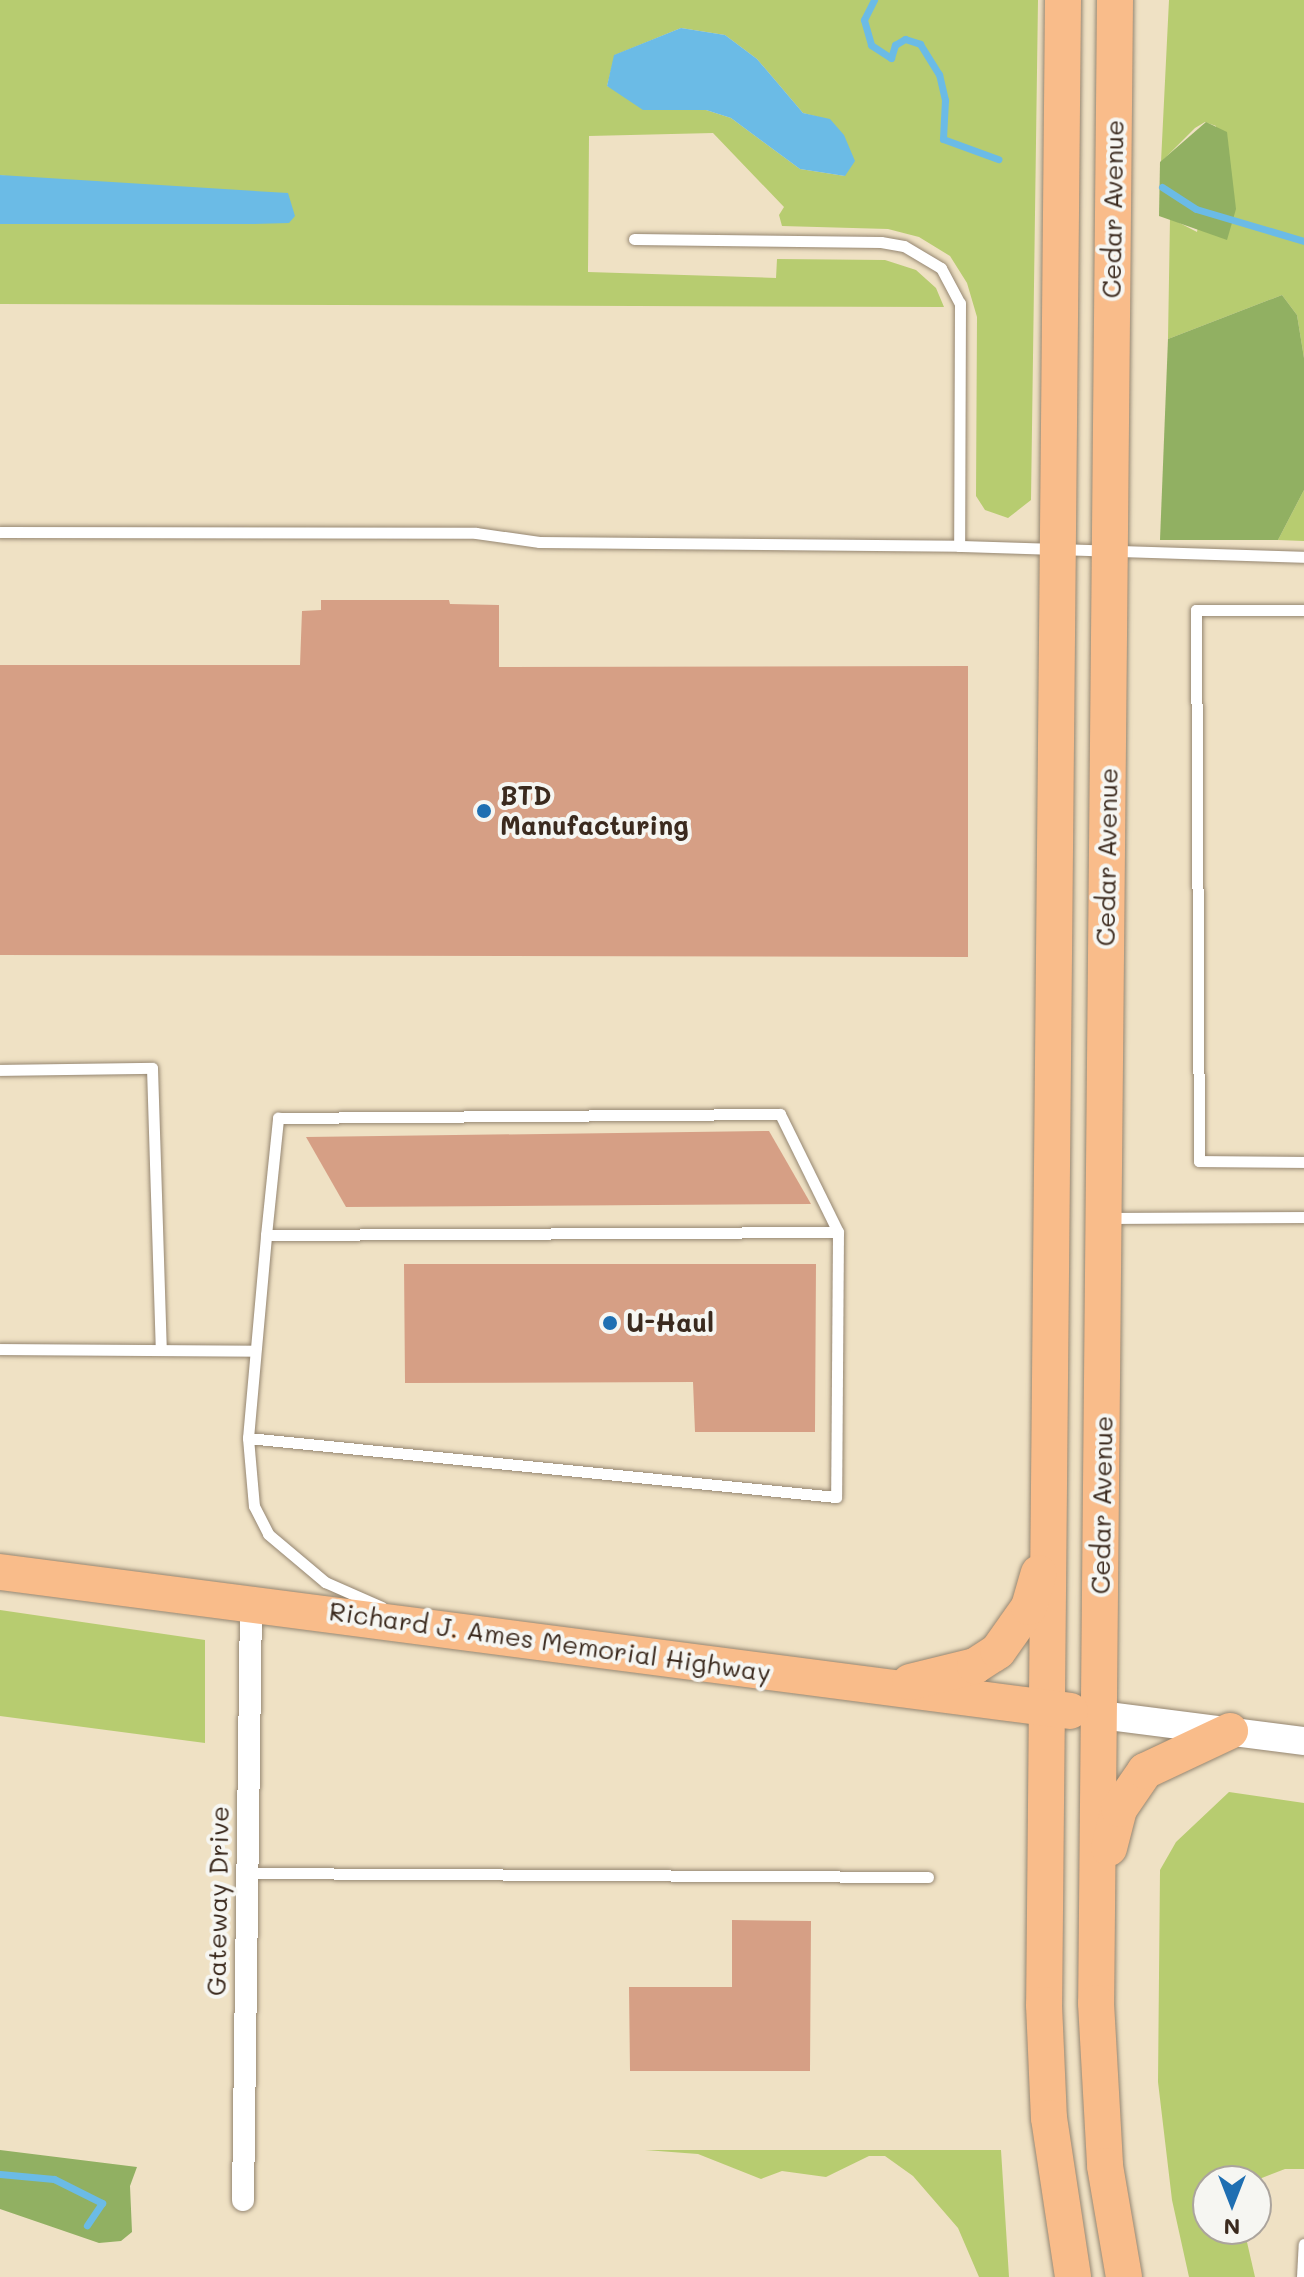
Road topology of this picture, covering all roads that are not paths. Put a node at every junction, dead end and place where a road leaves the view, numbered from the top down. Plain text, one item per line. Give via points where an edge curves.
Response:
1 (1063, 0) edge
2 (1115, 0) edge
3 (634, 239) dead end
4 (0, 532) edge
5 (959, 546) junction
6 (1061, 549) junction
7 (1110, 555) junction
8 (1304, 557) edge
9 (1304, 610) edge
10 (0, 1070) edge
11 (1304, 1162) edge
12 (1304, 1217) edge
13 (1104, 1218) junction
14 (838, 1232) junction
15 (266, 1235) junction
16 (0, 1349) edge
17 (161, 1350) junction
18 (255, 1351) junction
19 (248, 1438) junction
20 (1049, 1537) junction
21 (0, 1572) edge
22 (251, 1603) junction
23 (415, 1623) junction
24 (886, 1687) junction
25 (1047, 1709) junction
26 (1100, 1715) junction
27 (1230, 1731) junction
28 (1304, 1741) edge
29 (246, 1873) junction
30 (928, 1877) dead end
31 (1098, 1893) junction
32 (243, 2200) dead end
33 (1304, 2244) edge
34 (1073, 2277) edge
35 (1124, 2277) edge
36 (1302, 2277) edge

1 - 6 main road, Cedar Avenue
2 - 7 main road, Cedar Avenue
3 - 5 lane via 881,242 904,246 941,268 960,303
4 - 5 lane via 476,533 539,542
5 - 6 lane
6 - 7 lane
6 - 20 main road, Cedar Avenue
7 - 8 lane
7 - 13 main road, Cedar Avenue
9 - 11 lane via 1196,610 1196,626 1199,1161
10 - 17 lane via 152,1068
12 - 13 lane
13 - 26 main road, Cedar Avenue
14 - 15 lane
14 - 15 lane via 780,1114 765,1114 278,1118
14 - 19 lane via 836,1497
15 - 18 lane
16 - 17 lane
17 - 18 lane
18 - 19 lane
19 - 23 lane via 254,1506 268,1534 325,1582
20 - 24 main road via 1029,1607 998,1651 975,1666
20 - 25 main road, Cedar Avenue
21 - 22 main road, Richard J. Ames Memorial Highway
22 - 23 main road, Richard J. Ames Memorial Highway
22 - 29 street, Gateway Drive
23 - 24 main road, Richard J. Ames Memorial Highway
24 - 25 main road, Richard J. Ames Memorial Highway
25 - 26 main road, Richard J. Ames Memorial Highway
25 - 34 main road, Cedar Avenue via 1044,2005 1049,2118
26 - 27 street
26 - 31 main road, Cedar Avenue
27 - 28 street
27 - 31 main road via 1145,1771 1119,1809
29 - 30 lane
29 - 32 street, Gateway Drive
31 - 35 main road via 1101,2116
33 - 36 lane

